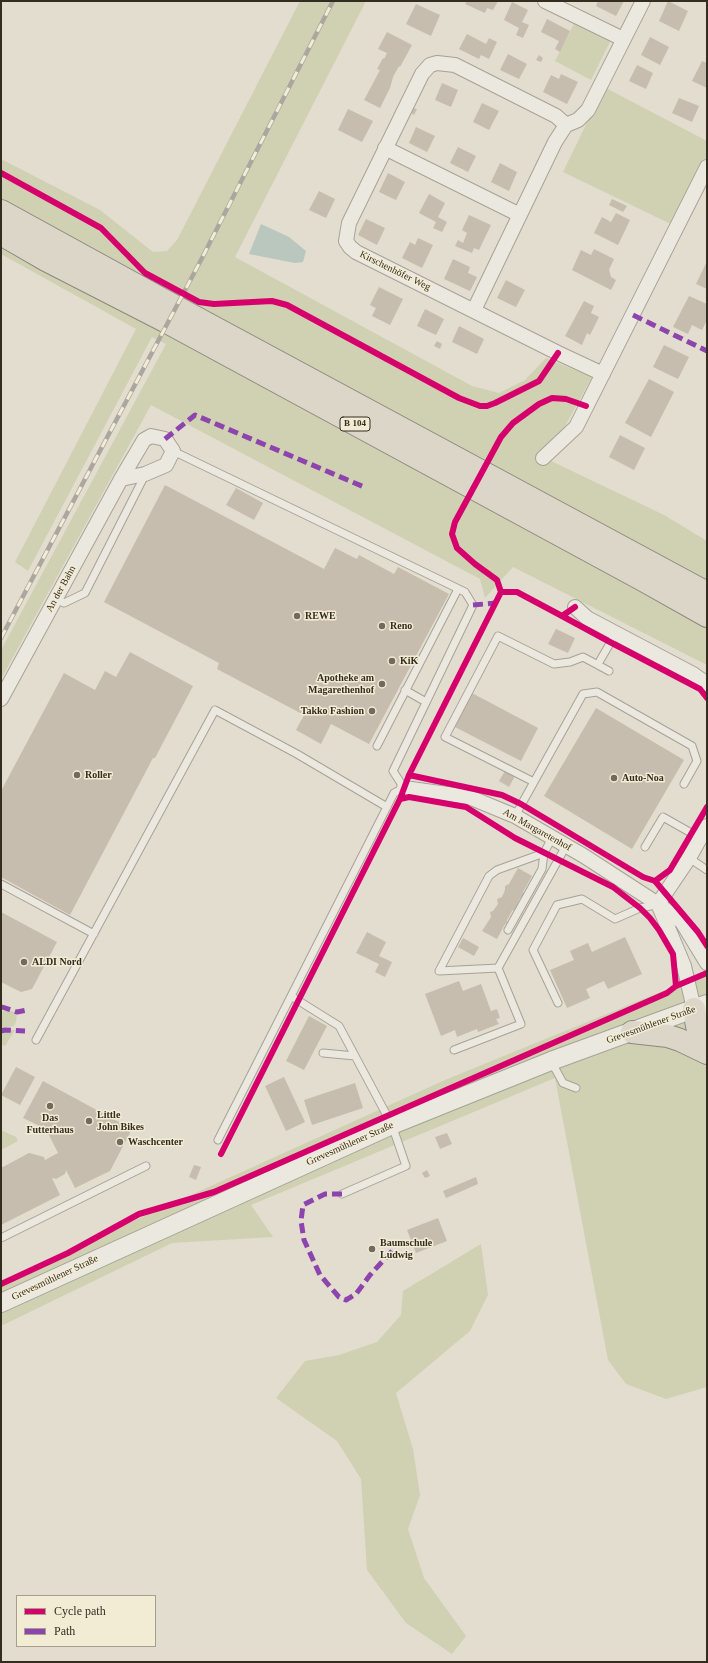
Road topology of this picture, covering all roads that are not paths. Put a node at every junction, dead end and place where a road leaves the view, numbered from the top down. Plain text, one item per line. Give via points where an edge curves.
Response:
1 (545, 1) edge
2 (643, 1) edge
3 (623, 40) junction
4 (566, 125) junction
5 (385, 148) junction
6 (707, 167) edge
7 (1, 211) edge
8 (520, 215) junction
9 (1, 234) edge
10 (474, 310) junction
11 (603, 374) junction
12 (172, 451) junction
13 (543, 458) dead end
14 (145, 474) junction
15 (122, 479) junction
16 (458, 589) junction
17 (707, 593) edge
18 (56, 599) junction
19 (576, 607) dead end
20 (707, 616) edge
21 (616, 633) junction
22 (598, 664) junction
23 (609, 671) dead end
24 (707, 684) edge
25 (406, 690) junction
26 (1, 699) edge
27 (426, 702) junction
28 (377, 746) dead end
29 (534, 782) junction
30 (684, 784) dead end
31 (404, 788) junction
32 (387, 807) junction
33 (515, 816) junction
34 (704, 832) edge
35 (552, 838) junction
36 (566, 846) junction
37 (645, 847) dead end
38 (544, 852) junction
39 (689, 858) junction
40 (707, 870) edge
41 (1, 884) edge
42 (658, 904) junction
43 (508, 930) dead end
44 (94, 934) junction
45 (707, 963) edge
46 (498, 968) junction
47 (291, 996) junction
48 (558, 1003) dead end
49 (701, 1006) edge
50 (632, 1032) junction
51 (36, 1040) dead end
52 (454, 1050) dead end
53 (707, 1052) edge
54 (323, 1053) dead end
55 (356, 1056) junction
56 (551, 1061) junction
57 (576, 1088) dead end
58 (392, 1125) junction
59 (218, 1140) dead end
60 (146, 1166) dead end
61 (342, 1194) dead end
62 (1, 1238) edge
63 (1, 1303) edge

1 - 3 street
2 - 3 street
3 - 4 street via 588,110 578,120
4 - 5 street, Kirschenhöfer Weg via 556,116 455,65 437,63 430,65 422,74
4 - 8 street via 555,142
5 - 8 street
5 - 10 street, Kirschenhöfer Weg via 349,223 346,241 356,252
6 - 11 street
7 - 17 highway, B 104
8 - 10 street
9 - 20 highway, B 104
10 - 11 street, Kirschenhöfer Weg
11 - 13 street via 576,427
12 - 14 street via 166,465
12 - 15 street, An der Bahn via 165,439 151,436 144,440
12 - 16 lane
14 - 15 street
14 - 18 lane via 85,593 64,603
15 - 18 street, An der Bahn
16 - 25 lane
16 - 27 lane via 465,592 473,605
18 - 26 street, An der Bahn
19 - 21 street via 587,618
21 - 22 lane
21 - 24 street
22 - 23 lane
22 - 29 lane via 583,657 554,664 498,636 445,737
25 - 27 lane
25 - 28 lane
27 - 31 lane via 393,771
29 - 30 lane via 583,694 597,692 692,746 697,761
29 - 33 lane
31 - 32 lane via 394,793
31 - 33 street, Am Margaretenhof via 469,797
32 - 44 lane via 215,710
32 - 47 lane
33 - 35 street, Am Margaretenhof
34 - 37 lane via 663,817
34 - 39 street
35 - 36 street, Am Margaretenhof
35 - 38 lane
36 - 42 street, Am Margaretenhof
36 - 46 lane
38 - 43 lane via 542,869
38 - 46 lane via 497,870 489,876 438,971
39 - 40 lane
39 - 42 street
41 - 44 lane
42 - 45 street, Am Margaretenhof via 682,922
42 - 48 lane via 640,908 615,920 582,899 558,905 533,950
42 - 49 street
44 - 51 lane
46 - 52 lane via 521,1024
47 - 55 lane via 340,1026
47 - 59 lane
49 - 50 street, Grevesmühlener Straße
49 - 53 highway via 697,1026
50 - 53 highway via 680,1040
50 - 56 street, Grevesmühlener Straße
54 - 55 lane
55 - 58 lane
56 - 57 lane via 563,1083
56 - 58 street, Grevesmühlener Straße
58 - 61 lane via 406,1166
58 - 63 street, Grevesmühlener Straße
60 - 62 lane

